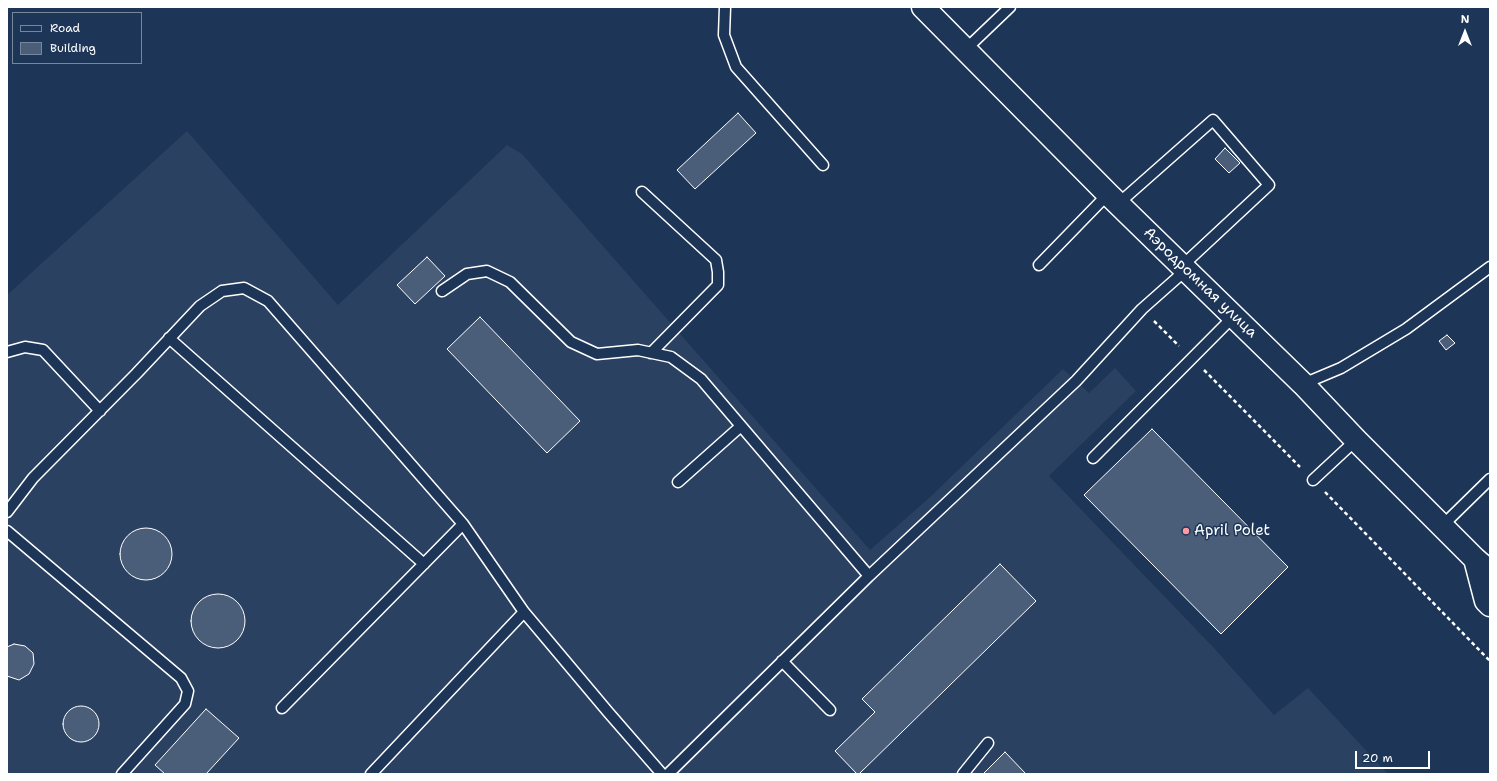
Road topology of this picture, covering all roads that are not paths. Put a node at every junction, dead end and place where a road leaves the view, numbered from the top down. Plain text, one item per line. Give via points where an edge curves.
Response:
1 (726, 7) edge
2 (923, 7) edge
3 (1010, 7) edge
4 (965, 50) junction
5 (823, 165) dead end
6 (642, 192) dead end
7 (1114, 198) junction
8 (1039, 265) dead end
9 (1490, 267) edge
10 (1184, 268) junction
11 (442, 291) dead end
12 (1234, 316) junction
13 (169, 338) junction
14 (7, 352) edge
15 (651, 353) junction
16 (1303, 384) junction
17 (100, 411) junction
18 (741, 426) junction
19 (1356, 440) junction
20 (1093, 458) dead end
21 (1313, 480) dead end
22 (1490, 480) edge
23 (678, 482) dead end
24 (10, 499) edge
25 (7, 512) edge
26 (463, 524) junction
27 (1442, 526) junction
28 (7, 532) edge
29 (424, 564) junction
30 (1485, 566) edge
31 (868, 576) junction
32 (1490, 580) edge
33 (1490, 606) edge
34 (524, 612) junction
35 (782, 661) junction
36 (282, 708) dead end
37 (830, 710) dead end
38 (988, 743) dead end
39 (122, 774) edge
40 (371, 774) edge
41 (662, 774) edge
42 (668, 774) edge
43 (963, 774) edge

1 - 5 lane via 724,35 736,67
2 - 4 street, Аэродромная улица
3 - 4 lane
4 - 7 street, Аэродромная улица
6 - 15 lane via 716,260 718,272 718,285
7 - 8 lane
7 - 10 street, Аэродромная улица
7 - 10 lane via 1213,120 1269,185
9 - 16 lane via 1406,329 1341,368
10 - 12 street, Аэродромная улица
10 - 31 lane via 1142,309 1076,381
11 - 15 lane via 467,274 487,271 510,282 571,342 597,354 638,350
12 - 16 street, Аэродромная улица
12 - 20 lane
13 - 17 lane
13 - 26 lane via 200,306 222,291 244,288 268,301
13 - 29 lane
14 - 17 lane via 25,347 43,350
15 - 18 lane via 671,357 701,379
16 - 19 street, Аэродромная улица
17 - 24 lane
18 - 23 lane
18 - 31 lane
19 - 21 lane
19 - 27 street, Аэродромная улица
22 - 27 lane
24 - 25 lane
26 - 29 lane
26 - 34 lane
27 - 30 street, Аэродромная улица
28 - 39 lane via 180,678 188,691 185,704
29 - 36 lane
30 - 32 street, Аэродромная улица
30 - 33 street via 1486,601
31 - 35 lane
34 - 40 lane
34 - 41 lane
35 - 37 lane
35 - 42 lane
38 - 43 lane

